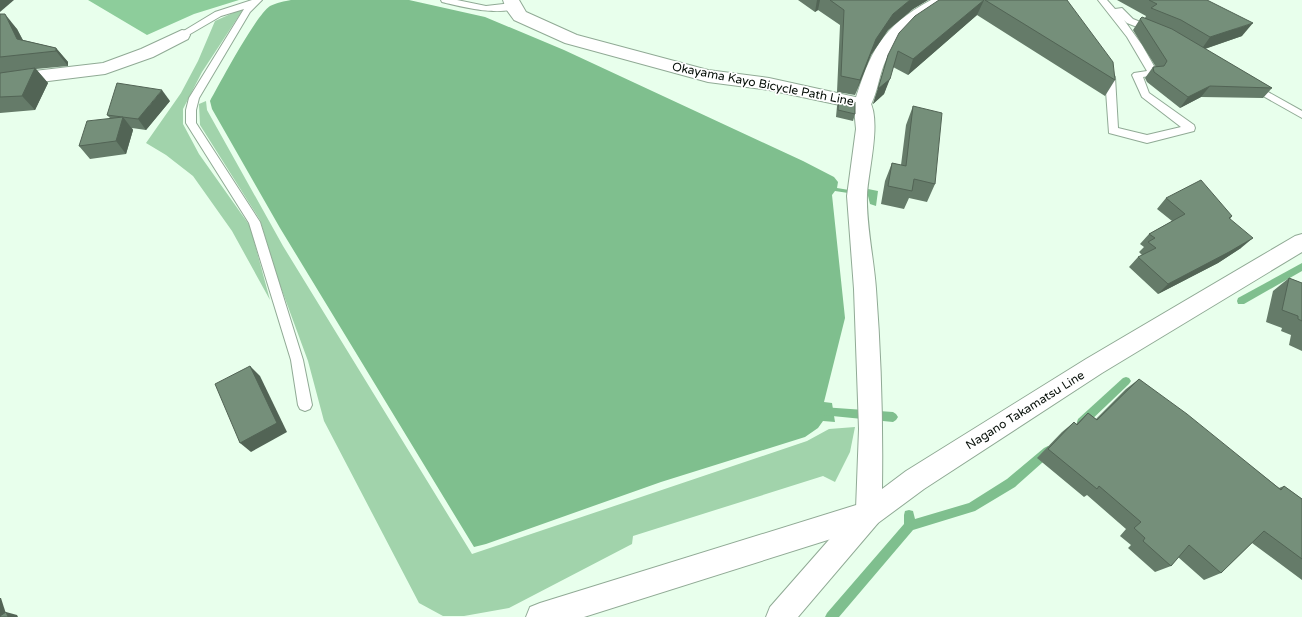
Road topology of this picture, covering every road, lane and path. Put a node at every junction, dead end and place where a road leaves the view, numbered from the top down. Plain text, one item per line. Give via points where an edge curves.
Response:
1 (259, 0) edge
2 (445, 0) edge
3 (943, 0) edge
4 (1102, 0) edge
5 (1110, 0) edge
6 (512, 3) edge
7 (182, 35) joint
8 (1162, 35) edge
9 (1102, 64) edge
10 (1242, 80) edge
11 (0, 81) edge
12 (863, 104) junction
13 (1302, 115) edge
14 (1302, 242) edge
15 (305, 405) dead end
16 (869, 514) junction
17 (540, 617) edge
18 (780, 617) edge

1 - 7 lane via 218,14
1 - 15 lane via 247,10 194,98 191,123 254,222 297,360
2 - 6 lane via 486,9
3 - 12 main road via 912,19 888,41 879,55
4 - 9 lane via 1118,18 1149,63 1153,73 1137,75 1145,95 1190,128 1147,139 1113,130 1110,77
5 - 8 lane via 1130,21
6 - 12 main road, Okayama Kayo Bicycle Path Line via 520,16 571,40 708,76 769,84
7 - 11 main road via 147,53 105,68
10 - 13 lane
12 - 16 main road, Okayama Kayo Bicycle Path Line via 865,129 857,193 871,417
14 - 16 main road, Nagano Takamatsu Line via 1088,371 915,480
16 - 17 main road
16 - 18 main road, Nagano Takamatsu Line

